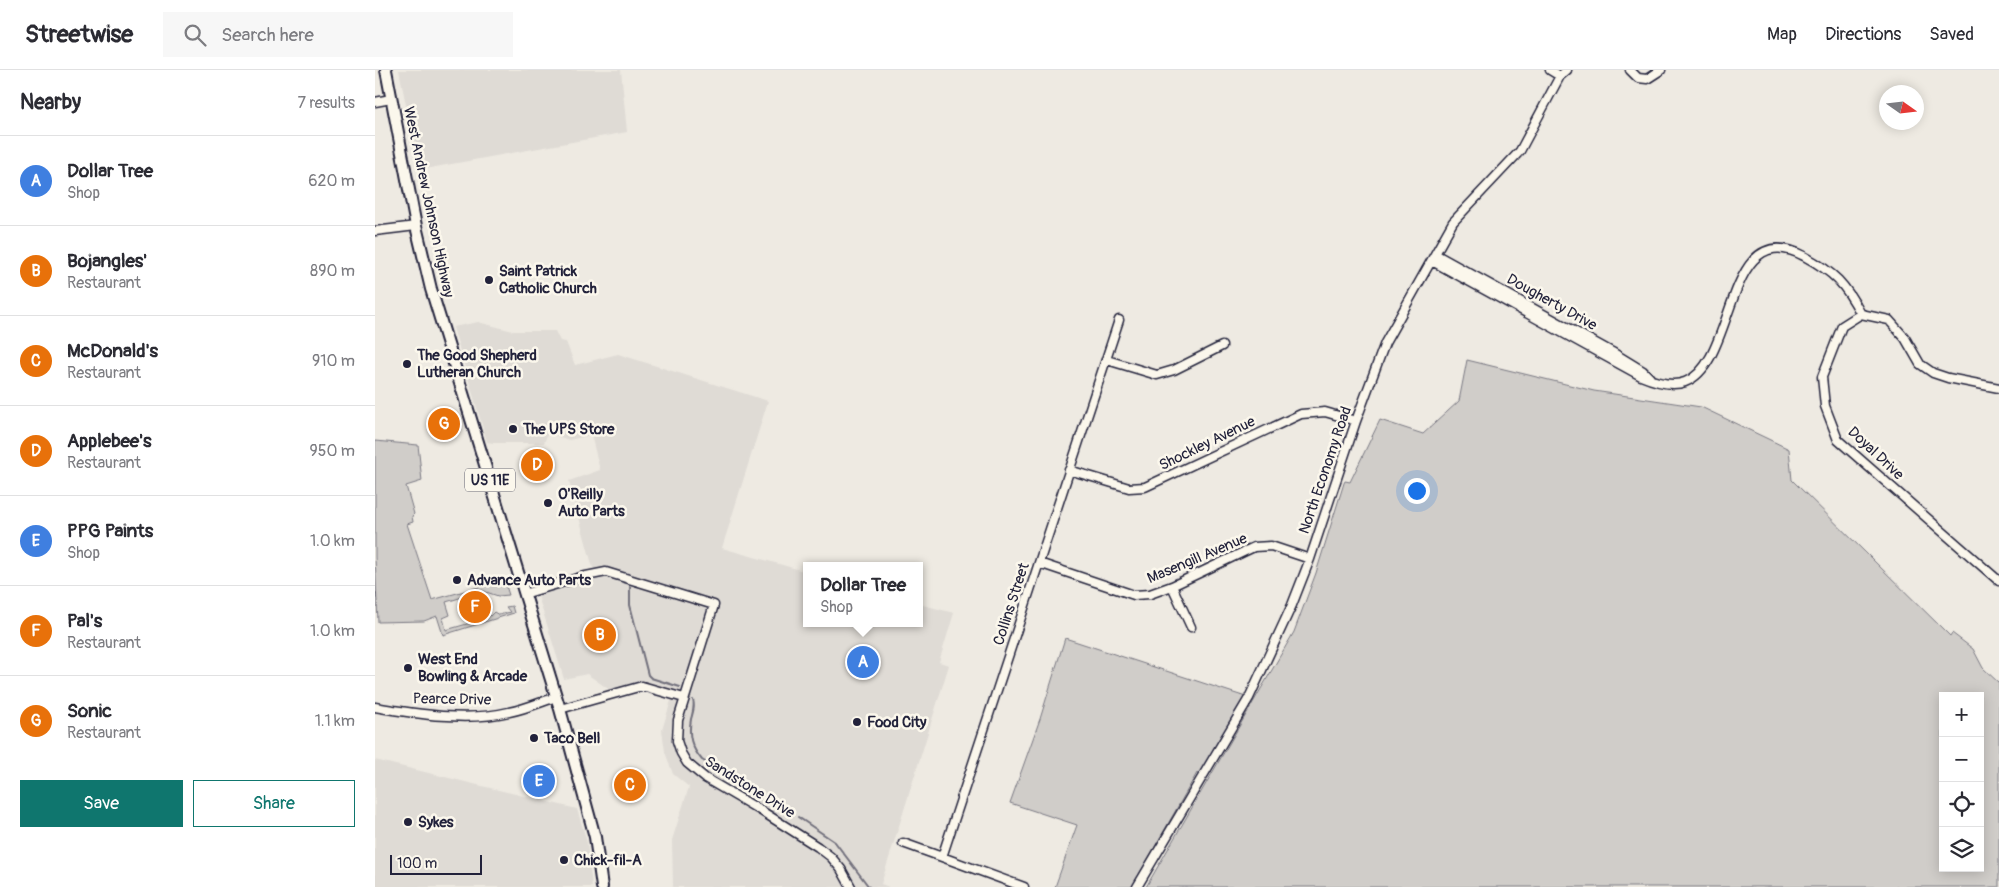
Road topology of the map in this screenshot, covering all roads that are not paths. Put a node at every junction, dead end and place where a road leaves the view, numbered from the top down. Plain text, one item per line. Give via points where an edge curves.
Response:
1 (386, 70) edge
2 (1550, 70) edge
3 (1567, 70) edge
4 (1630, 70) edge
5 (1661, 70) edge
6 (1560, 76) junction
7 (391, 98) junction
8 (375, 102) edge
9 (416, 226) junction
10 (375, 231) edge
11 (1434, 258) junction
12 (1861, 314) junction
13 (1119, 320) dead end
14 (1221, 346) dead end
15 (1107, 360) junction
16 (1999, 388) edge
17 (1356, 421) junction
18 (1069, 470) junction
19 (1310, 559) junction
20 (1039, 564) junction
21 (1999, 581) edge
22 (1172, 586) junction
23 (524, 594) junction
24 (1191, 627) dead end
25 (557, 697) junction
26 (684, 698) junction
27 (375, 707) edge
28 (560, 710) junction
29 (903, 843) dead end
30 (942, 857) junction
31 (602, 887) edge
32 (851, 887) edge
33 (1024, 887) edge
34 (1137, 887) edge

1 - 7 main road, West Andrew Johnson Highway / US 11E
2 - 6 street
3 - 6 street
4 - 5 street via 1638,78 1647,79
6 - 11 street, North Economy Road via 1520,151 1453,222
7 - 8 street
7 - 9 main road, West Andrew Johnson Highway / US 11E
9 - 10 street
9 - 23 main road, West Andrew Johnson Highway / US 11E via 431,289
11 - 12 street, Dougherty Drive via 1629,361 1651,379 1669,384 1693,378 1707,364 1716,348 1737,287 1749,265 1760,254 1779,248 1795,252 1826,268 1845,286
11 - 17 street, North Economy Road via 1385,343
12 - 16 street via 1889,320 1905,338 1920,364 1933,373
12 - 21 street, Doyal Drive via 1842,326 1822,377 1825,406 1838,440
13 - 15 street, Collins Street
14 - 15 street via 1157,375
15 - 18 street, Collins Street
17 - 18 street, Shockley Avenue via 1325,412 1301,414 1145,487 1129,488
17 - 19 street, North Economy Road
18 - 20 street, Collins Street
19 - 22 street, Masengill Avenue via 1263,545
19 - 34 street, North Economy Road via 1249,698
20 - 22 street, Masengill Avenue via 1133,595 1150,594
20 - 30 street, Collins Street
22 - 24 street
23 - 25 main road, West Andrew Johnson Highway / US 11E
23 - 26 street, Sandstone Drive via 581,576 606,572 714,605
25 - 27 street, Pearce Drive via 509,712 477,716
25 - 28 main road, West Andrew Johnson Highway / US 11E
26 - 28 street via 643,686
26 - 32 street, Sandstone Drive via 677,741 687,763 705,778 818,847 841,869
28 - 31 main road, West Andrew Johnson Highway / US 11E via 595,837
29 - 30 street
30 - 33 street

